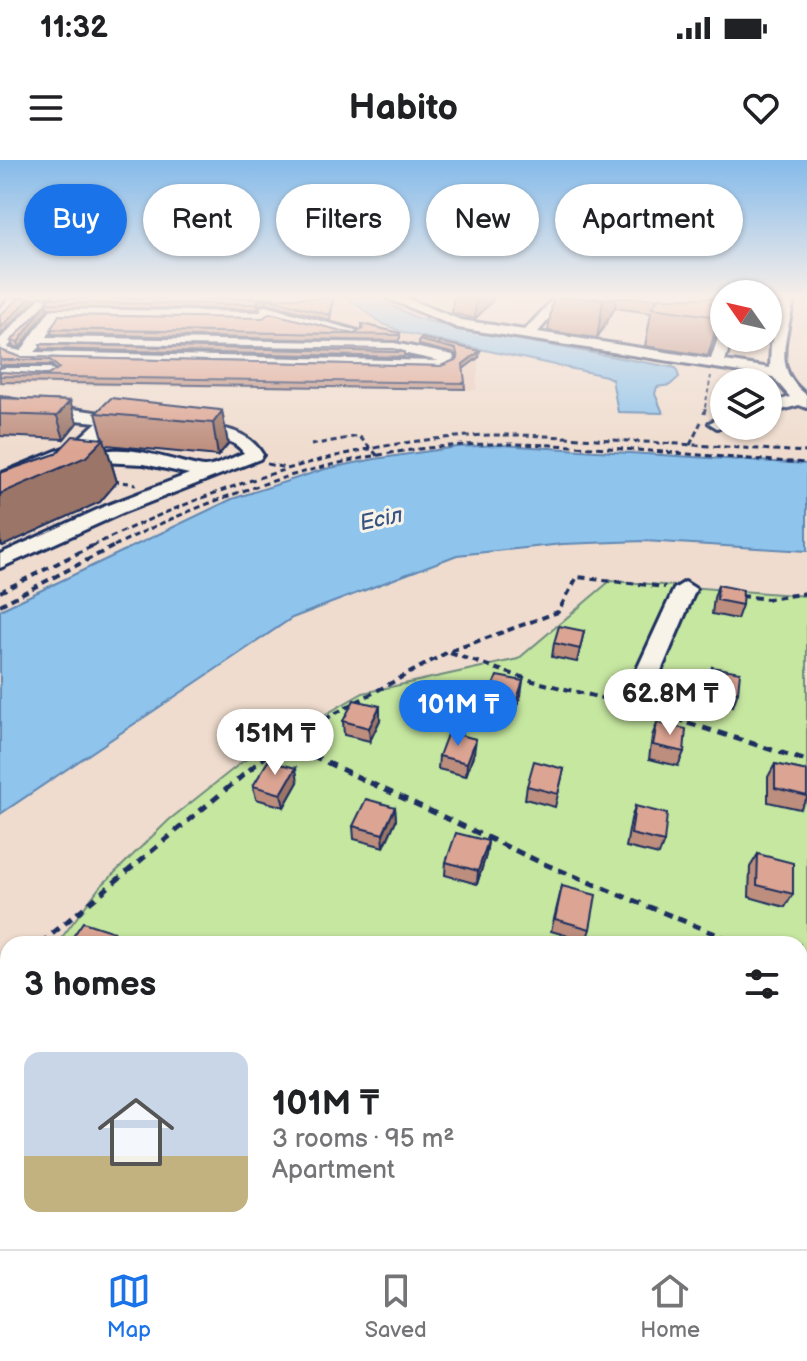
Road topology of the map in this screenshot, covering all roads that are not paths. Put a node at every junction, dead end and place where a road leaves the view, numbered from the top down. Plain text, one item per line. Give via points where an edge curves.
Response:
1 (0, 349) edge
2 (30, 349) edge
3 (250, 349) edge
4 (403, 349) edge
5 (603, 349) edge
6 (783, 349) edge
7 (720, 352) edge
8 (770, 352) edge
9 (22, 356) junction
10 (246, 360) junction
11 (714, 366) junction
12 (776, 366) junction
13 (239, 376) junction
14 (447, 381) edge
15 (804, 401) edge
16 (0, 402) edge
17 (782, 406) edge
18 (108, 421) junction
19 (196, 470) dead end
20 (0, 481) edge
21 (72, 481) edge
22 (0, 562) edge
23 (685, 589) road end
24 (633, 706) dead end

1 - 9 street
2 - 9 street
3 - 10 street
4 - 10 street via 445,357 448,363
5 - 11 street
6 - 12 street
7 - 11 street
8 - 12 street
9 - 10 street
9 - 13 street via 5,372
10 - 13 street
11 - 12 street
12 - 15 street via 784,386
13 - 14 street
15 - 17 street
16 - 18 street
18 - 20 street via 79,448
18 - 22 street via 236,436 254,455 115,509
19 - 21 street via 105,456 92,458
23 - 24 street

